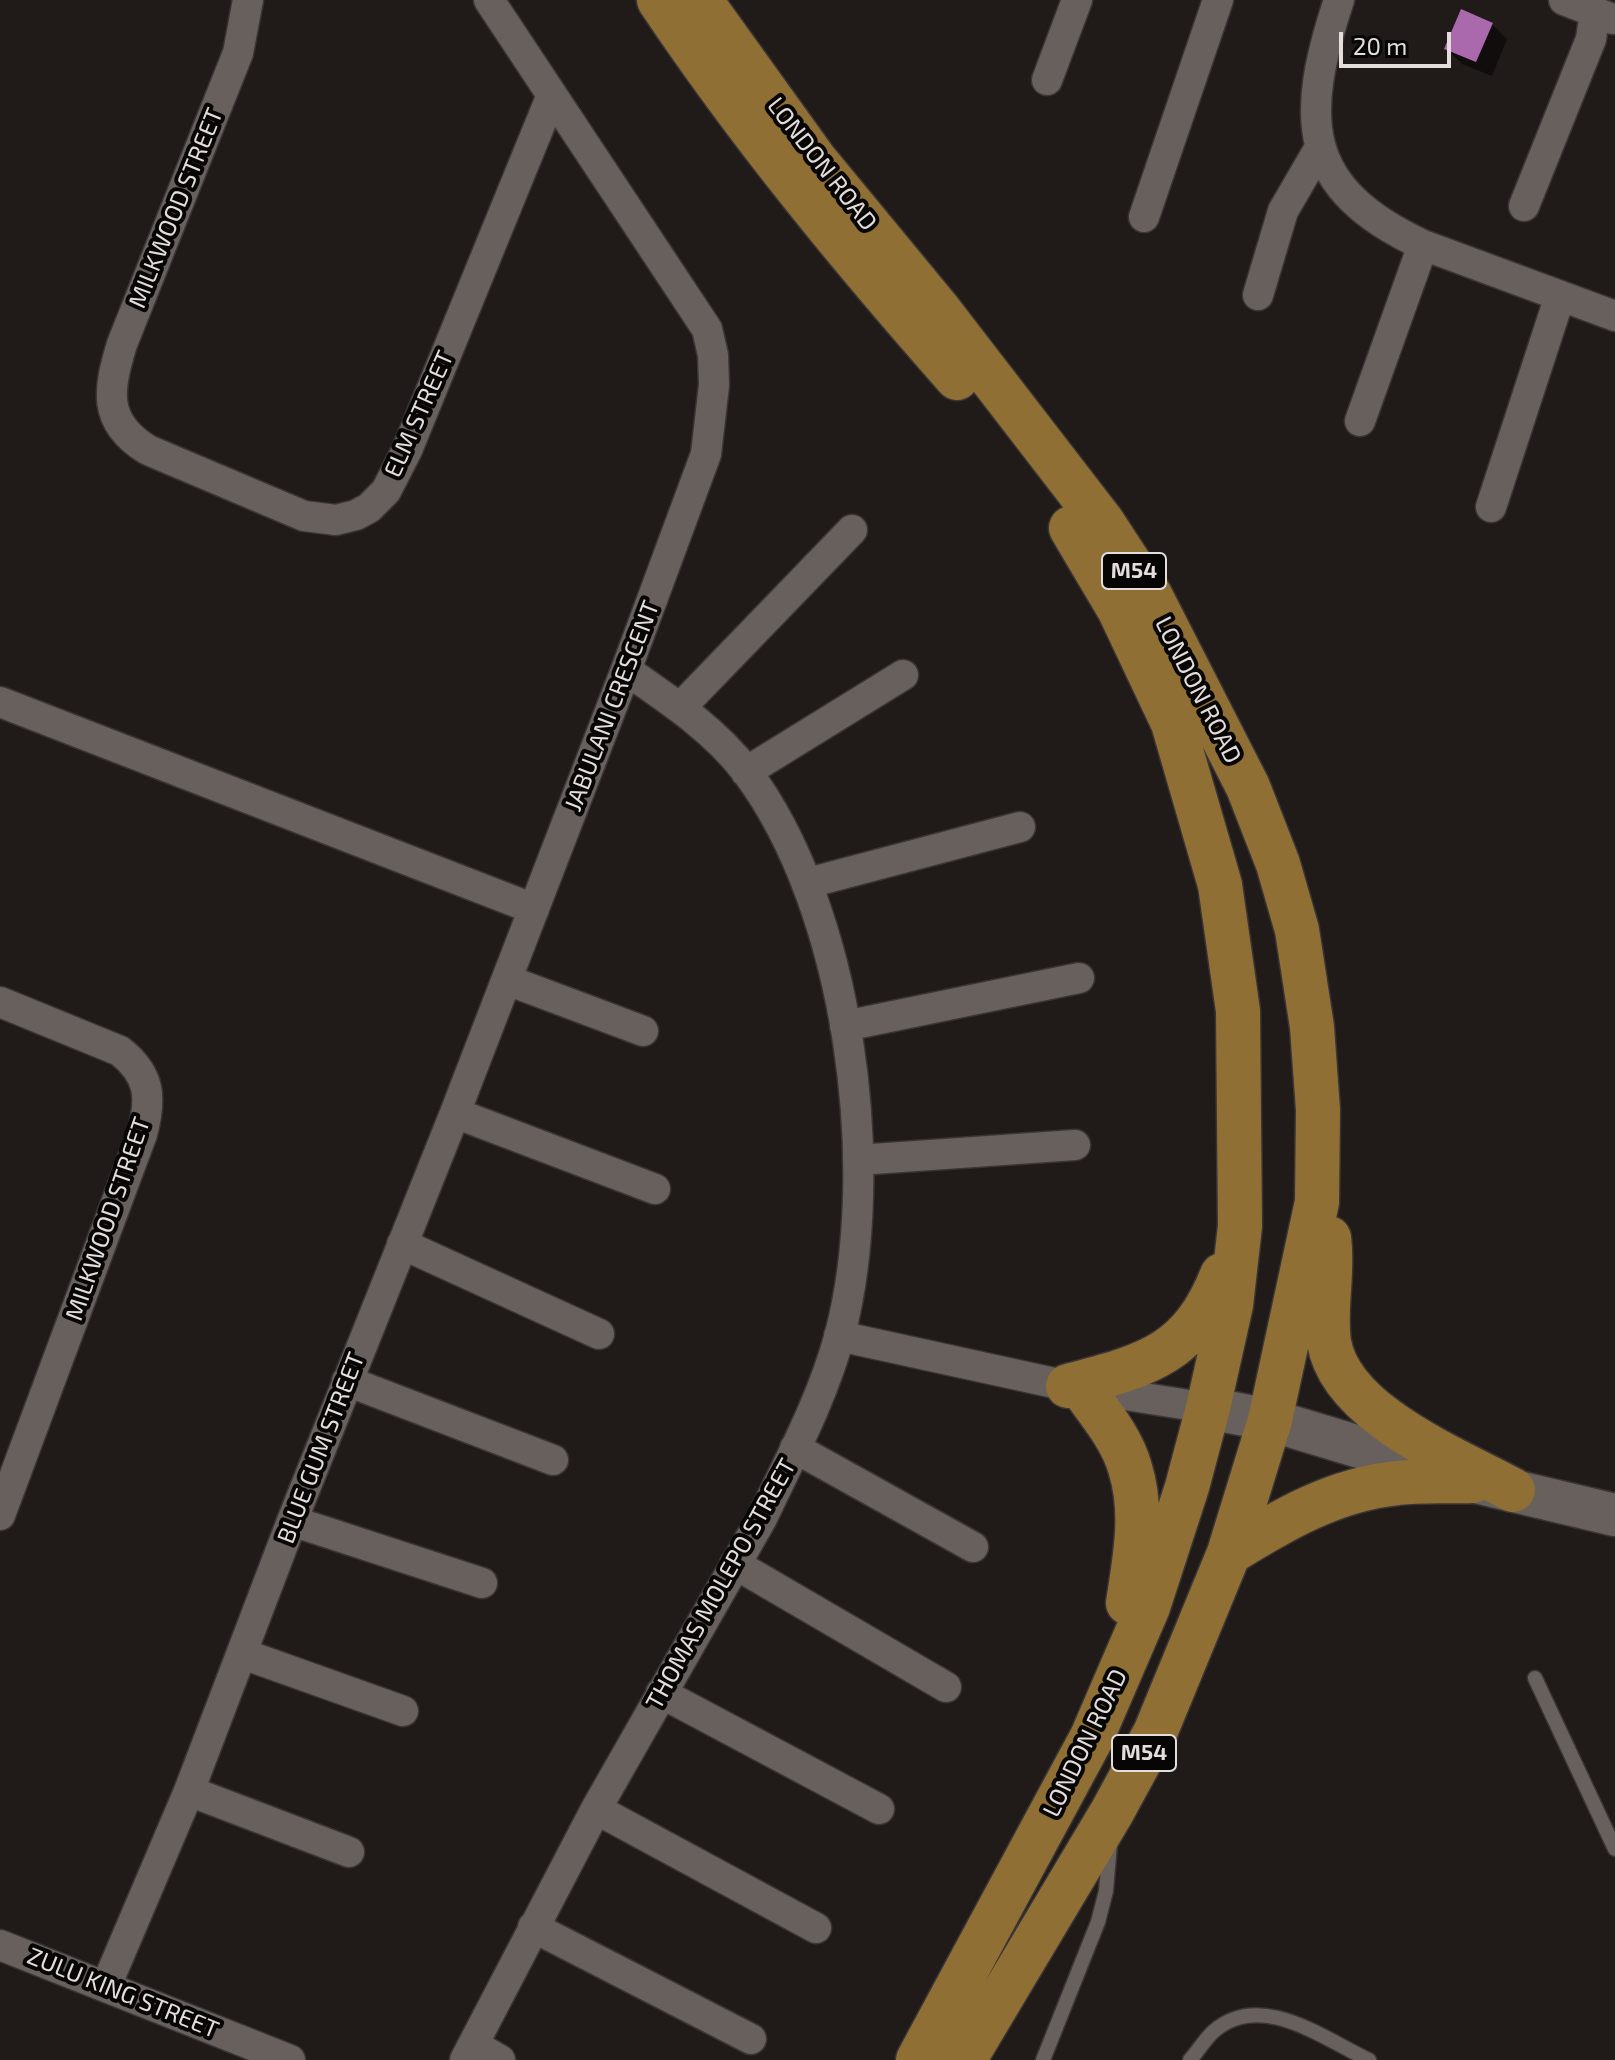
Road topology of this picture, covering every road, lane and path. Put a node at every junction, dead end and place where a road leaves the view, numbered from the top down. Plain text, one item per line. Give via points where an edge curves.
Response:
1 (248, 0) edge
2 (489, 0) edge
3 (659, 0) edge
4 (700, 0) edge
5 (1077, 0) edge
6 (1218, 0) edge
7 (1339, 0) edge
8 (1564, 0) edge
9 (1605, 16) edge
10 (1047, 80) dead end
11 (552, 95) junction
12 (1319, 149) junction
13 (1524, 206) dead end
14 (1144, 217) dead end
15 (1423, 245) junction
16 (1258, 295) dead end
17 (1560, 296) junction
18 (1615, 316) edge
19 (114, 416) joint
20 (1360, 421) dead end
21 (1491, 507) dead end
22 (852, 530) dead end
23 (626, 670) junction
24 (903, 675) dead end
25 (0, 702) edge
26 (680, 708) junction
27 (746, 772) junction
28 (1020, 827) dead end
29 (808, 883) junction
30 (534, 909) junction
31 (1079, 978) dead end
32 (507, 980) junction
33 (0, 1002) edge
34 (845, 1026) junction
35 (643, 1031) dead end
36 (455, 1113) junction
37 (1075, 1145) dead end
38 (858, 1160) junction
39 (655, 1189) dead end
40 (1317, 1202) junction
41 (1240, 1226) junction
42 (402, 1244) junction
43 (599, 1334) dead end
44 (839, 1336) junction
45 (347, 1381) junction
46 (1075, 1387) junction
47 (1208, 1408) junction
48 (1270, 1420) junction
49 (795, 1448) junction
50 (553, 1460) dead end
51 (1492, 1486) junction
52 (0, 1515) edge
53 (1615, 1515) edge
54 (292, 1521) junction
55 (973, 1547) dead end
56 (1229, 1553) junction
57 (735, 1564) junction
58 (482, 1583) dead end
59 (243, 1654) junction
60 (1535, 1678) dead end
61 (1115, 1684) junction
62 (946, 1687) dead end
63 (661, 1693) junction
64 (403, 1711) dead end
65 (189, 1791) junction
66 (596, 1809) junction
67 (879, 1809) dead end
68 (1112, 1812) junction
69 (1615, 1849) edge
70 (349, 1852) dead end
71 (533, 1927) junction
72 (816, 1928) dead end
73 (0, 1945) edge
74 (106, 1986) junction
75 (751, 2039) dead end
76 (227, 2048) edge
77 (470, 2052) edge
78 (290, 2060) edge
79 (500, 2060) edge
80 (918, 2060) edge
81 (964, 2060) edge
82 (1043, 2060) edge
83 (1190, 2060) edge
84 (1369, 2060) edge

1 - 19 street, MILKWOOD STREET via 238,53 122,344 112,384
2 - 11 street, JABULANI CRESCENT
3 - 41 main road, LONDON ROAD / M54 via 698,59 1060,511 1099,573 1173,723 1222,901 1238,1011
4 - 40 main road, LONDON ROAD / M54 via 815,160 1103,523 1185,661 1248,787 1297,930 1312,1027
5 - 10 street
6 - 14 street
7 - 12 street via 1315,100
8 - 9 street
9 - 13 street
11 - 19 street, ELM STREET via 407,450 386,491 369,508 336,520 304,516 148,450 130,439
11 - 23 street, JABULANI CRESCENT via 707,329 713,355 706,454
12 - 15 street via 1344,191 1401,235
12 - 16 street via 1283,211
15 - 17 street
15 - 20 street
17 - 18 street
17 - 21 street
22 - 26 street
23 - 26 street, THOMAS MOLEPO STREET
23 - 30 street, JABULANI CRESCENT
24 - 27 street
25 - 30 street
26 - 27 street, THOMAS MOLEPO STREET
27 - 29 street, THOMAS MOLEPO STREET
28 - 29 street
29 - 34 street, THOMAS MOLEPO STREET
30 - 32 street, BLUE GUM STREET
31 - 34 street
32 - 35 street
32 - 36 street, BLUE GUM STREET
33 - 52 street, MILKWOOD STREET via 120,1051 143,1075 148,1100 142,1134
34 - 38 street, THOMAS MOLEPO STREET
36 - 39 street
36 - 42 street, BLUE GUM STREET
37 - 38 street
38 - 44 street, THOMAS MOLEPO STREET via 857,1230
40 - 48 main road, LONDON ROAD / M54
40 - 51 main road via 1329,1239 1329,1338 1340,1374 1388,1421
41 - 46 main road via 1212,1299 1176,1345
41 - 47 main road, LONDON ROAD / M54 via 1231,1305
42 - 43 street
42 - 45 street, BLUE GUM STREET
44 - 46 street
44 - 49 street, THOMAS MOLEPO STREET
45 - 50 street
45 - 54 street, BLUE GUM STREET
46 - 47 street
46 - 61 main road via 1120,1445 1136,1493 1138,1526
47 - 48 street
47 - 61 main road, LONDON ROAD / M54 via 1148,1607
48 - 51 street
48 - 56 main road, LONDON ROAD / M54
49 - 55 street
49 - 57 street, THOMAS MOLEPO STREET
51 - 53 street
51 - 56 main road via 1397,1483 1326,1500
54 - 58 street
54 - 59 street, BLUE GUM STREET
56 - 68 main road, LONDON ROAD / M54 via 1155,1733
57 - 62 street
57 - 63 street, THOMAS MOLEPO STREET
59 - 64 street
59 - 65 street, BLUE GUM STREET
60 - 69 lane
61 - 80 main road, LONDON ROAD / M54 via 1092,1737
63 - 66 street, THOMAS MOLEPO STREET
63 - 67 street
65 - 70 street
65 - 74 street, BLUE GUM STREET
66 - 71 street, THOMAS MOLEPO STREET
66 - 72 street
68 - 81 main road, LONDON ROAD / M54
68 - 82 lane via 1106,1891 1098,1922
71 - 75 street
71 - 77 street, THOMAS MOLEPO STREET
73 - 74 street, ZULU KING STREET
74 - 76 street, ZULU KING STREET
76 - 78 street, ZULU KING STREET
77 - 79 street
83 - 84 lane via 1227,2022 1263,2015 1283,2018

